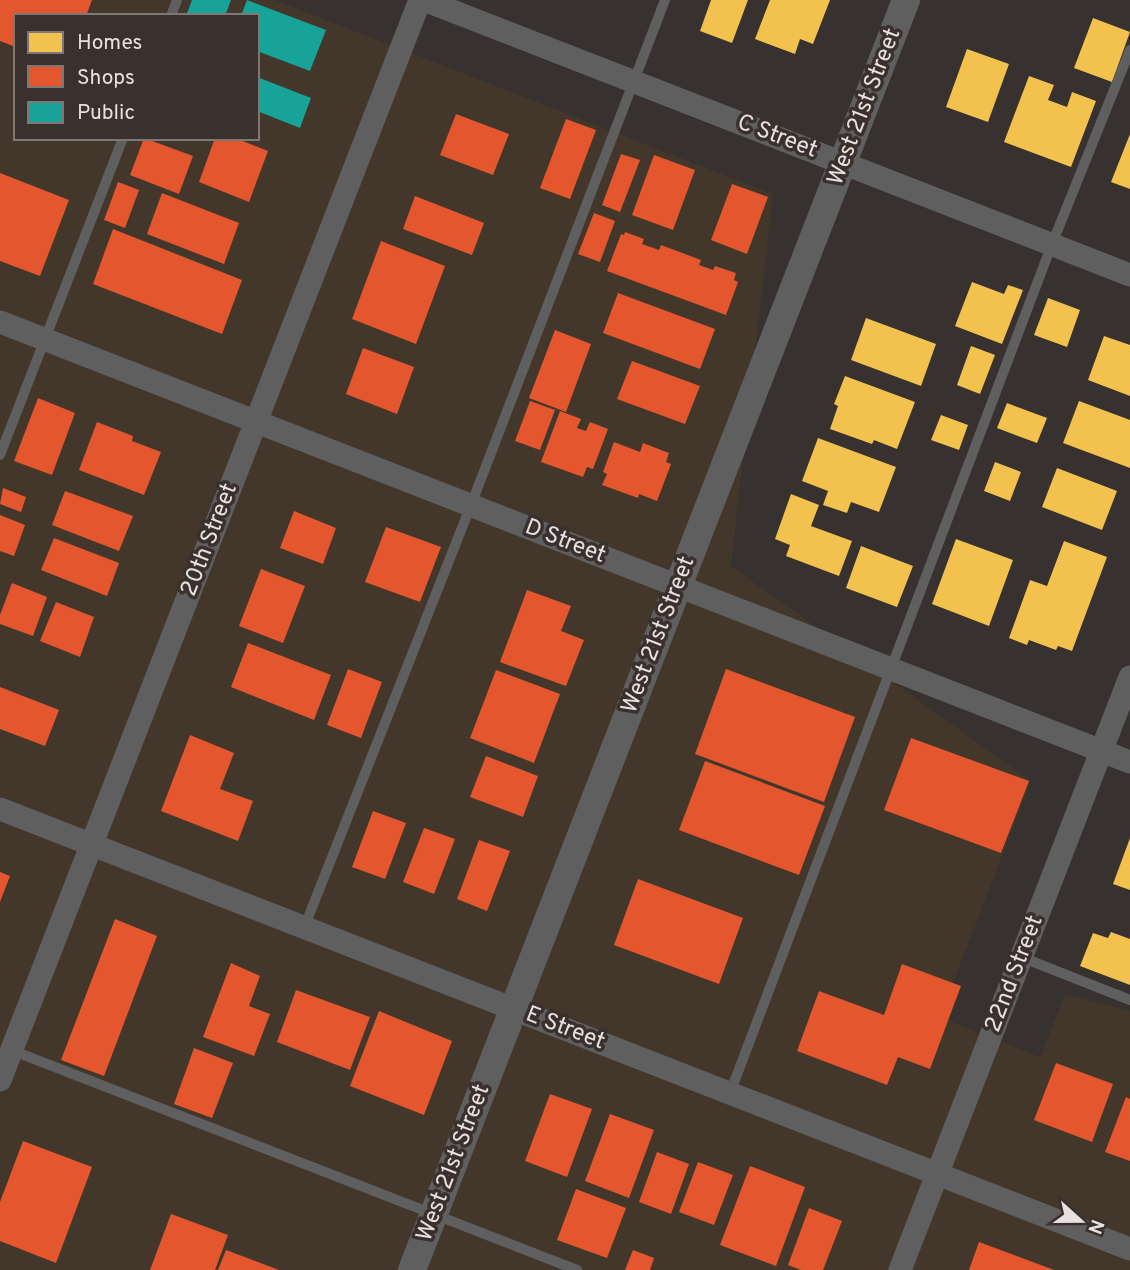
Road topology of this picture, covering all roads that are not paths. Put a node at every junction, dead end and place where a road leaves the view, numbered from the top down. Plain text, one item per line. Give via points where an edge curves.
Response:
1 (422, 0) edge
2 (665, 0) edge
3 (906, 0) edge
4 (1130, 50) edge
5 (634, 81) junction
6 (122, 140) edge
7 (843, 163) junction
8 (1052, 244) junction
9 (1130, 275) edge
10 (0, 322) edge
11 (44, 340) junction
12 (256, 422) junction
13 (0, 455) edge
14 (471, 505) junction
15 (678, 586) junction
16 (890, 668) junction
17 (1130, 677) edge
18 (1101, 751) junction
19 (1130, 761) edge
20 (0, 809) edge
21 (91, 845) junction
22 (304, 928) junction
23 (1021, 957) junction
24 (1130, 1000) edge
25 (514, 1009) junction
26 (11, 1050) junction
27 (0, 1080) edge
28 (730, 1093) junction
29 (937, 1173) junction
30 (434, 1215) junction
31 (1130, 1249) edge
32 (412, 1270) edge
33 (577, 1270) edge
34 (900, 1270) edge

1 - 5 street, C Street
1 - 12 street, 20th Street
2 - 5 lane
3 - 7 street, West 21st Street
4 - 8 lane
5 - 7 street, C Street
5 - 14 lane
6 - 11 lane
7 - 8 street, C Street
7 - 15 street, West 21st Street
8 - 9 street, C Street
8 - 16 lane
10 - 11 street, D Street
11 - 12 street, D Street
11 - 13 lane
12 - 14 street, D Street
12 - 21 street, 20th Street
14 - 15 street, D Street
14 - 22 lane
15 - 16 street, D Street
15 - 25 street, West 21st Street
16 - 18 street, D Street
16 - 28 lane
17 - 18 street, 22nd Street
18 - 19 street, D Street
18 - 23 street, 22nd Street
20 - 21 street, E Street
21 - 22 street, E Street
21 - 26 street, 20th Street
22 - 25 street, E Street
23 - 24 lane
23 - 29 street, 22nd Street
25 - 28 street, E Street
25 - 30 street, West 21st Street
26 - 27 street, 20th Street
26 - 30 lane
28 - 29 street, E Street
29 - 31 street, E Street
29 - 34 street, 22nd Street
30 - 32 street, West 21st Street
30 - 33 lane

